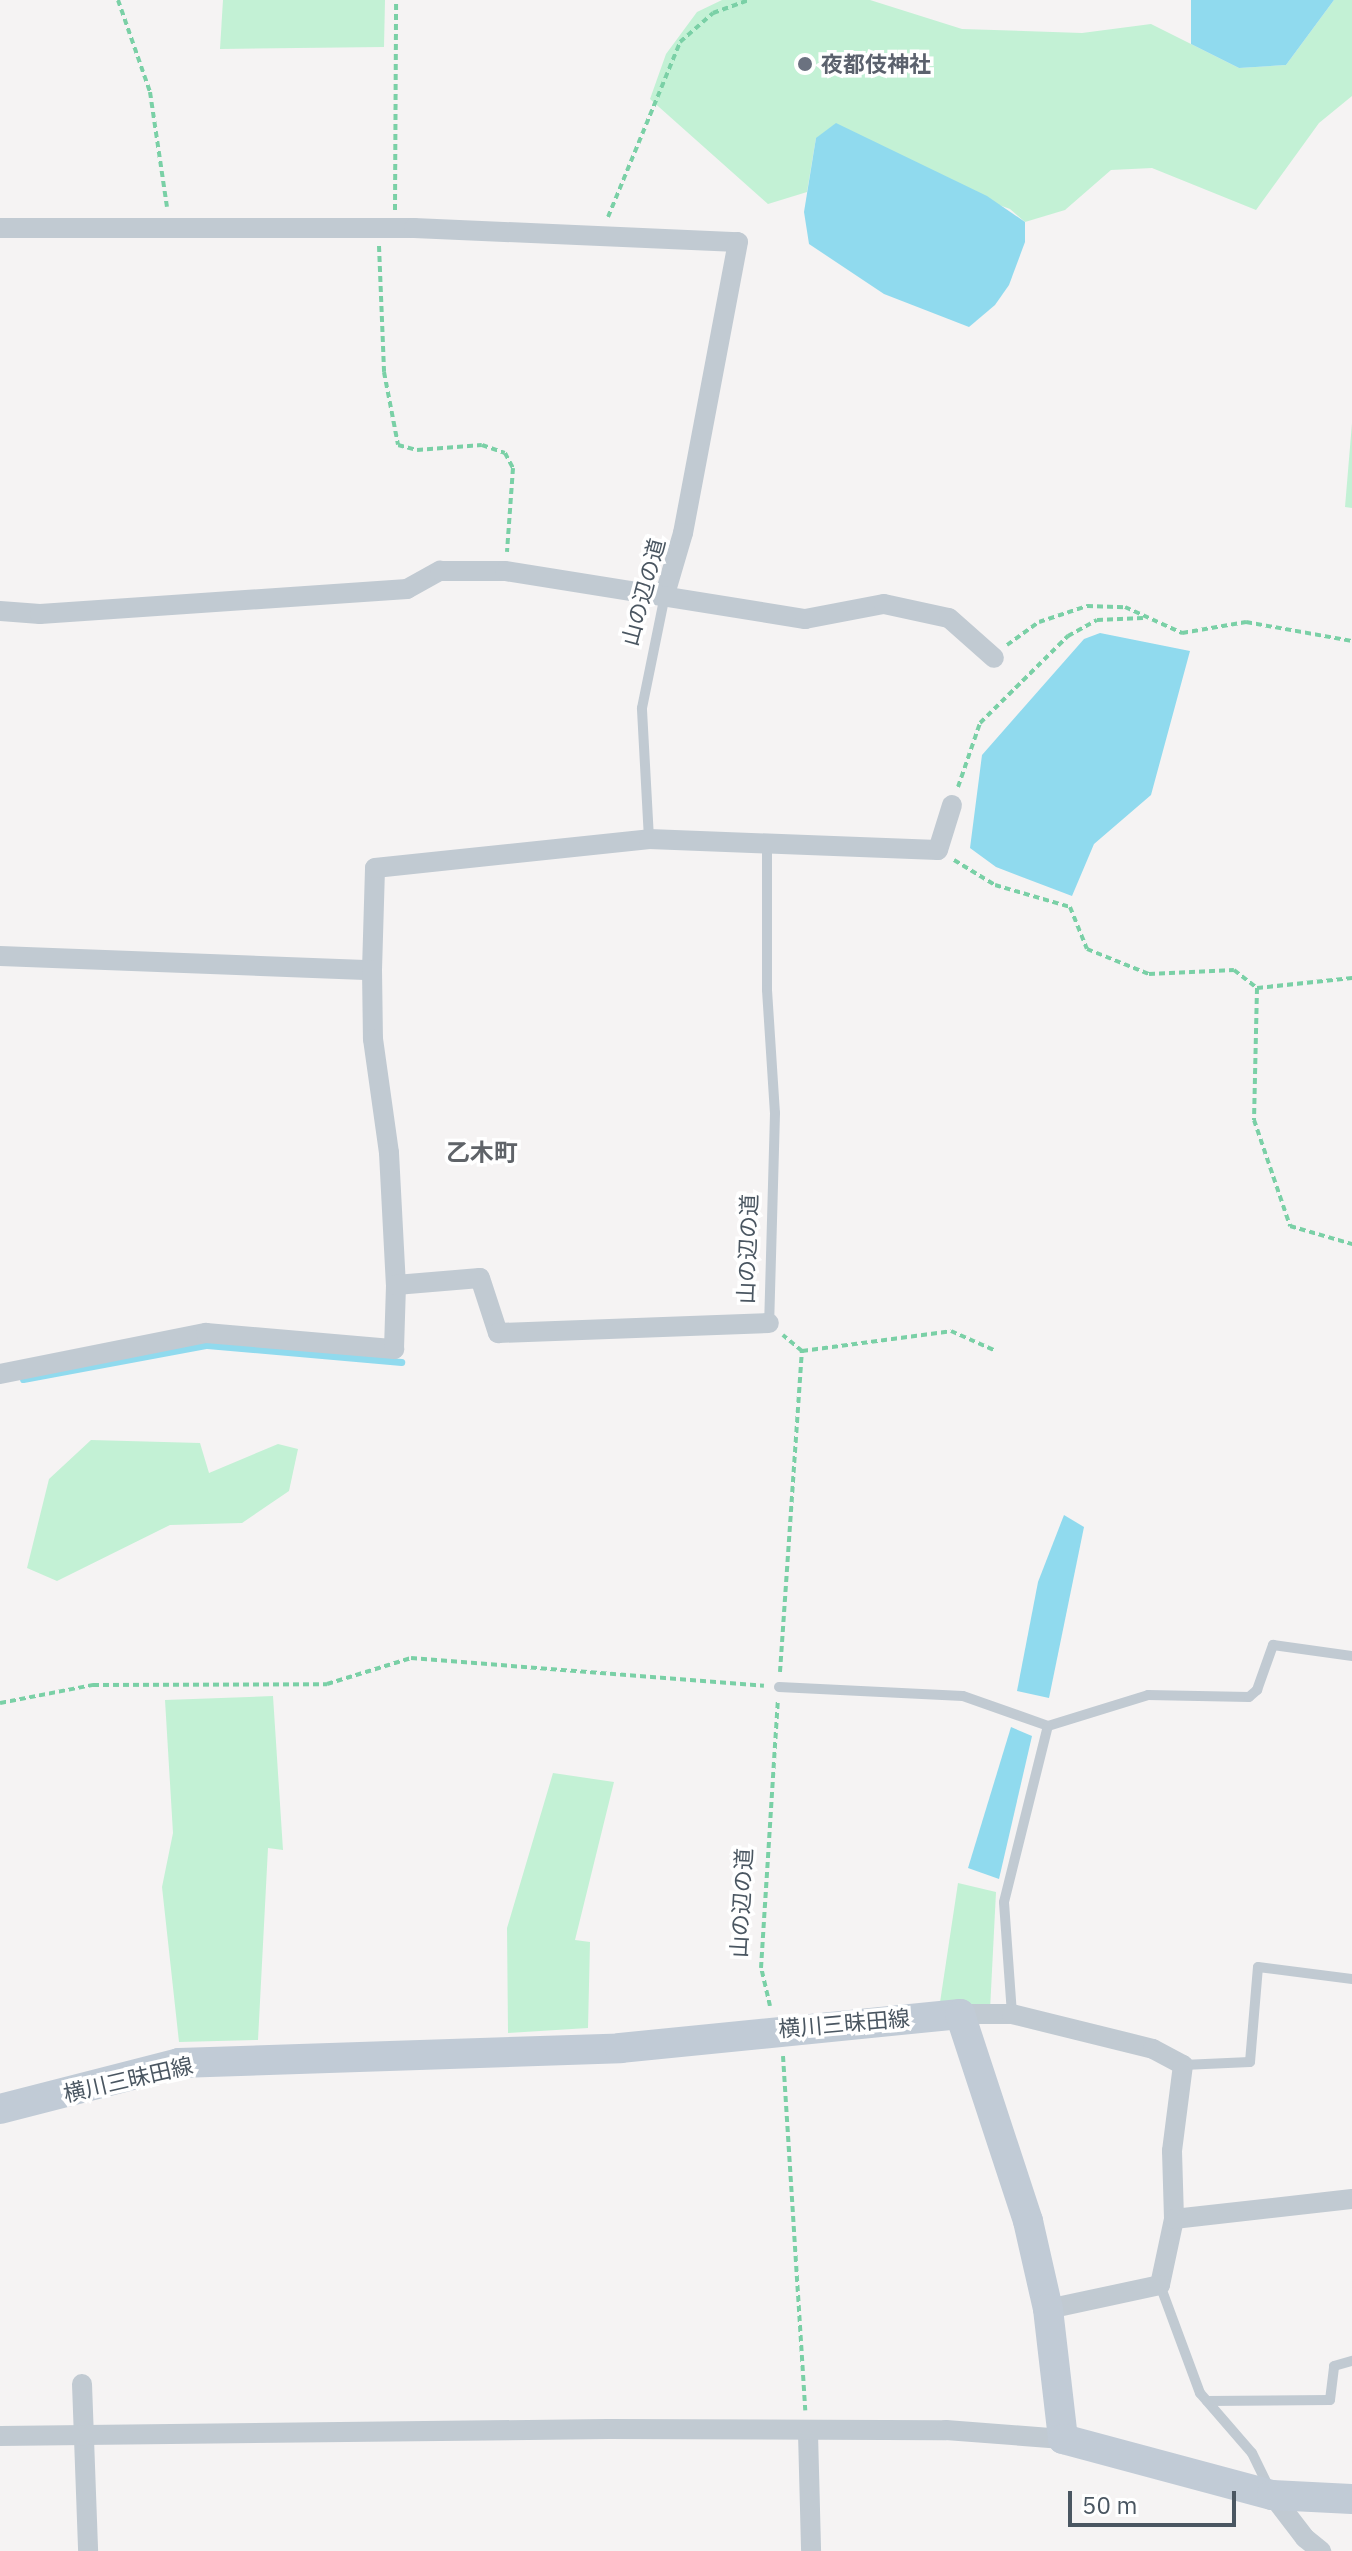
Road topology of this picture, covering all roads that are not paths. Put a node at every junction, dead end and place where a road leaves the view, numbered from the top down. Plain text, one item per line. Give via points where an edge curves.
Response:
1 (0, 228) edge
2 (665, 594) junction
3 (0, 611) edge
4 (994, 658) road end
5 (952, 805) road end
6 (649, 839) junction
7 (767, 844) junction
8 (0, 956) edge
9 (372, 970) junction
10 (396, 1285) junction
11 (769, 1323) joint
12 (0, 1374) edge
13 (1352, 1656) edge
14 (779, 1687) road end
15 (1048, 1726) junction
16 (1352, 1979) edge
17 (960, 2014) junction
18 (1012, 2014) junction
19 (1183, 2065) junction
20 (0, 2109) edge
21 (1352, 2199) edge
22 (1174, 2219) junction
23 (1160, 2285) junction
24 (1048, 2309) junction
25 (1352, 2361) edge
26 (82, 2384) dead end
27 (1207, 2401) junction
28 (84, 2433) junction
29 (808, 2433) junction
30 (0, 2436) edge
31 (1063, 2439) junction
32 (1272, 2495) junction
33 (1352, 2499) edge
34 (88, 2551) edge
35 (811, 2551) edge
36 (1321, 2551) edge

1 - 2 street, 山の辺の道 via 386,228 738,242 683,533
2 - 3 street via 505,571 440,571 407,589 40,614
2 - 4 street via 805,619 884,604 949,618
2 - 6 lane, 山の辺の道 via 642,708
5 - 7 street via 938,850
6 - 7 street
6 - 9 street via 375,868
7 - 11 lane, 山の辺の道 via 767,990 775,1113
8 - 9 street
9 - 10 street via 373,1039 389,1153
10 - 11 street via 480,1278 498,1333 512,1335
10 - 12 street via 394,1349 206,1333
13 - 15 lane via 1273,1645 1257,1690 1249,1697 1148,1695
14 - 15 lane via 963,1696
15 - 18 lane via 1004,1902
16 - 19 lane via 1258,1967 1250,2062
17 - 18 street
17 - 20 main road, 横川三昧田線 via 620,2048 179,2063
17 - 24 main road via 1028,2221
18 - 19 street via 1153,2049
19 - 22 street via 1172,2151
21 - 22 street
22 - 23 street
23 - 24 street
23 - 27 lane via 1177,2344
24 - 31 main road
25 - 27 lane via 1334,2366 1330,2400
26 - 28 street
27 - 32 lane via 1252,2453
28 - 29 street
28 - 30 street
28 - 34 street
29 - 31 street via 946,2430
29 - 35 street
31 - 32 main road
32 - 33 main road
32 - 36 street

